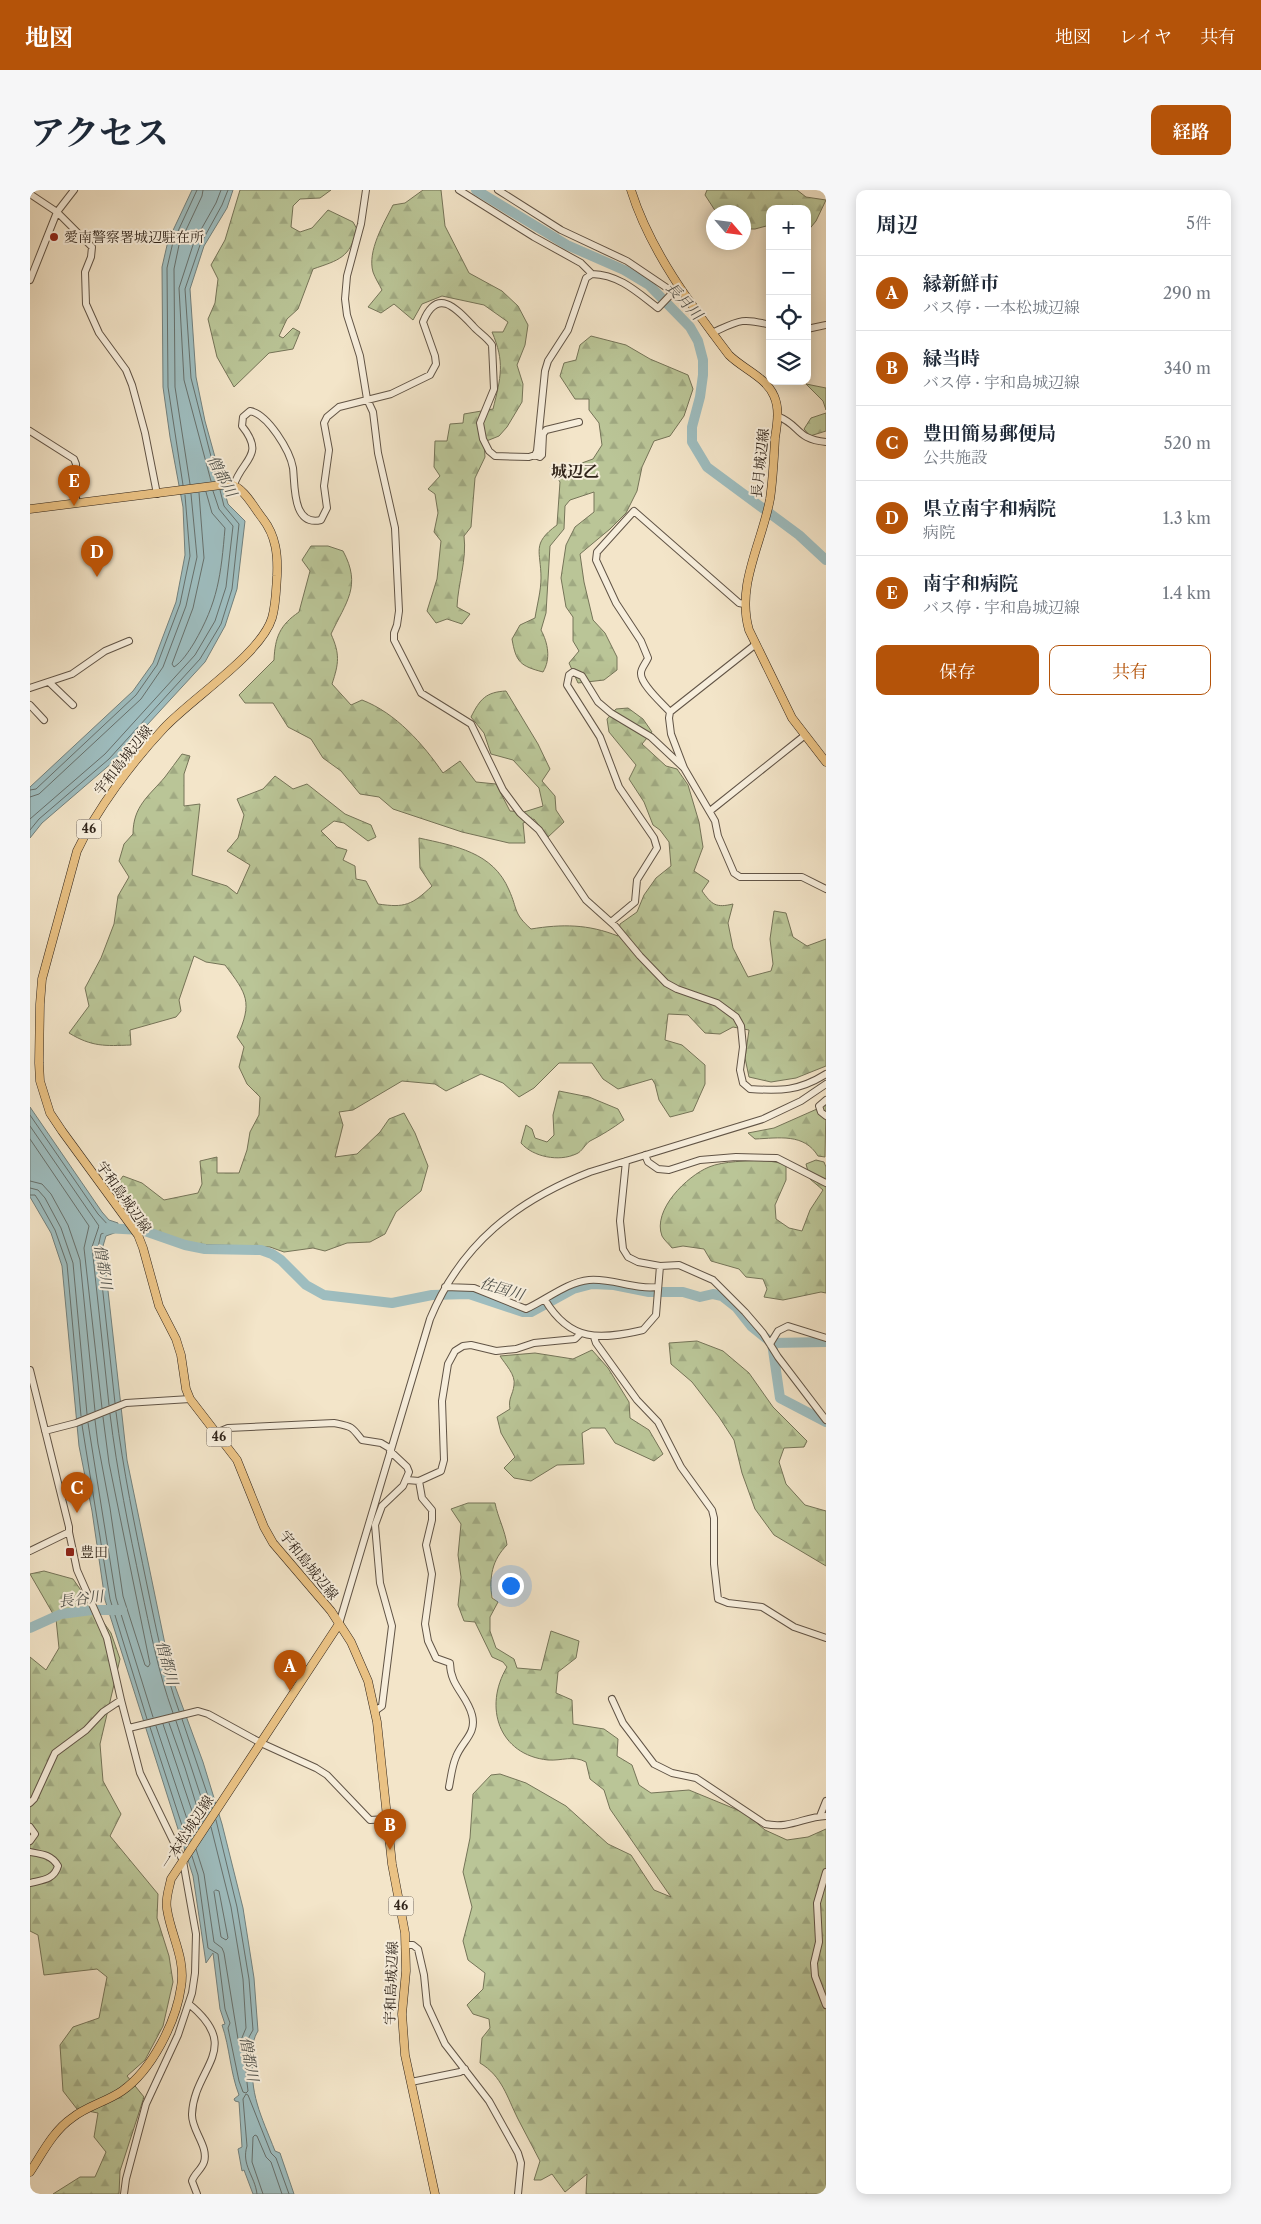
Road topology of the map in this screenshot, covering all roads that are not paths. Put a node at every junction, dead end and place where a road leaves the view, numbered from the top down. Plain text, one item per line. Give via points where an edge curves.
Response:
1 (74, 190) edge
2 (366, 190) edge
3 (459, 190) edge
4 (498, 190) edge
5 (631, 190) edge
6 (30, 194) edge
7 (57, 212) junction
8 (592, 274) junction
9 (30, 280) edge
10 (679, 286) junction
11 (672, 293) junction
12 (766, 324) edge
13 (826, 325) edge
14 (811, 328) edge
15 (712, 333) junction
16 (367, 399) junction
17 (777, 416) junction
18 (579, 422) dead end
19 (30, 431) edge
20 (826, 442) edge
21 (534, 455) junction
22 (231, 485) junction
23 (159, 493) junction
24 (76, 503) junction
25 (30, 509) edge
26 (744, 604) junction
27 (129, 641) dead end
28 (756, 644) junction
29 (49, 682) junction
30 (30, 688) edge
31 (30, 705) edge
32 (73, 705) dead end
33 (670, 712) junction
34 (44, 720) dead end
35 (804, 736) junction
36 (826, 762) edge
37 (684, 768) junction
38 (710, 811) junction
39 (826, 888) edge
40 (612, 922) junction
41 (826, 1074) edge
42 (826, 1084) edge
43 (826, 1100) edge
44 (826, 1116) edge
45 (645, 1155) junction
46 (626, 1162) junction
47 (826, 1183) edge
48 (660, 1266) junction
49 (445, 1287) junction
50 (658, 1288) junction
51 (545, 1300) junction
52 (580, 1334) junction
53 (594, 1337) junction
54 (826, 1338) edge
55 (770, 1344) junction
56 (30, 1370) edge
57 (32, 1386) edge
58 (190, 1399) junction
59 (826, 1420) edge
60 (45, 1431) junction
61 (216, 1433) junction
62 (390, 1450) junction
63 (408, 1480) junction
64 (419, 1480) junction
65 (68, 1532) junction
66 (30, 1551) edge
67 (339, 1624) junction
68 (826, 1638) edge
69 (612, 1699) dead end
70 (120, 1700) junction
71 (375, 1711) junction
72 (129, 1728) junction
73 (261, 1743) junction
74 (449, 1787) dead end
75 (826, 1800) edge
76 (30, 1803) edge
77 (823, 1816) edge
78 (387, 1819) junction
79 (30, 1827) edge
80 (30, 1841) edge
81 (30, 1852) edge
82 (183, 1861) junction
83 (826, 1872) edge
84 (30, 1883) edge
85 (406, 1945) junction
86 (189, 2004) junction
87 (826, 2005) edge
88 (465, 2069) junction
89 (411, 2082) junction
90 (30, 2172) edge
91 (124, 2194) edge
92 (197, 2194) edge
93 (435, 2194) edge
94 (518, 2194) edge

1 - 7 street
2 - 16 street via 345,299
3 - 8 street via 582,263
4 - 11 street via 561,230 628,261
5 - 10 main road, 長月城辺線 via 648,230
6 - 7 street
7 - 9 street
7 - 23 street via 92,247 84,279 86,304 99,333 126,370 132,385
8 - 11 street via 616,278 658,308
8 - 21 street via 582,286 568,330 548,360
10 - 11 street
10 - 15 main road, 長月城辺線
12 - 15 street via 738,321
13 - 14 street
15 - 17 main road, 長月城辺線 via 740,366 770,389 776,402
16 - 21 street via 391,394 430,375 436,364 435,356 423,322 434,305 451,305 492,345 494,389 480,422 488,451 495,456 529,458
16 - 22 street via 332,411 324,423 329,450 324,486 327,508 321,520 315,522 307,518 296,503 293,466 284,446 265,418 257,412 250,411 243,417 242,426 253,447 252,456
16 - 40 street via 374,412 378,453 395,528 399,611 394,640 421,692 471,724 503,790 520,813 539,830 586,900
17 - 20 street via 788,420 807,439
17 - 26 main road, 長月城辺線 via 770,500 746,584
18 - 21 street via 546,430 542,455
19 - 24 street via 74,459
22 - 23 main road
22 - 58 main road, 宇和島城辺線 / 46 via 239,489 266,524 277,550 272,619 243,658 164,728 124,778 84,837 71,868 42,979 40,1004 39,1063 50,1113 134,1229 143,1248 159,1306 176,1339
23 - 24 main road
24 - 25 main road
26 - 28 main road, 長月城辺線 via 749,630
26 - 33 street via 634,511 599,548 596,556 599,565 616,603 648,658 641,676 648,689
27 - 29 street via 105,651 72,674
28 - 33 street
28 - 35 main road, 長月城辺線 via 788,712
29 - 30 street
29 - 32 street
31 - 34 street
33 - 37 street via 671,734
35 - 36 main road, 長月城辺線
35 - 38 street
37 - 38 street
37 - 40 street via 651,738 598,702 582,676 574,672 569,675 567,685 600,737 619,787 654,838 657,848 637,880 635,902
38 - 39 street via 729,864 740,877 802,877
40 - 41 street via 666,983 717,1002 736,1017 741,1026 740,1070 743,1083 750,1089 790,1090 811,1084
42 - 45 street via 801,1101 763,1119
43 - 44 street via 819,1106
45 - 46 street
45 - 47 street via 648,1162 658,1169 669,1170 700,1160 768,1157 785,1160
46 - 48 street via 620,1210 623,1249 628,1257 638,1262
46 - 49 street via 563,1183 522,1205 481,1239
48 - 50 street
48 - 55 street via 679,1265 713,1280 745,1312
49 - 51 street via 474,1288 526,1309
49 - 62 street via 430,1319
50 - 51 street via 644,1289 619,1282 588,1280 576,1282
50 - 53 street via 656,1315 644,1330
51 - 52 street via 556,1315
52 - 53 street
52 - 64 street via 575,1339 534,1343 516,1349 496,1350 471,1345 455,1351 448,1364 442,1401 444,1460 441,1470
53 - 68 street via 637,1400 658,1422 681,1467 712,1510 718,1599 762,1607 794,1626
54 - 55 street via 788,1326 778,1332
55 - 59 street
56 - 57 street
57 - 60 street
58 - 60 street via 123,1405
58 - 61 main road, 宇和島城辺線 / 46
60 - 65 street
61 - 62 street via 228,1428 334,1422 357,1430 362,1440 381,1443
61 - 67 main road, 宇和島城辺線 / 46 via 242,1469 273,1543
62 - 63 street via 407,1467
62 - 67 street
63 - 64 street
63 - 71 street via 382,1506 375,1525 380,1582 392,1626 382,1706
64 - 74 street via 422,1498 432,1510 426,1545 432,1574 425,1624 428,1641 436,1658 450,1663 450,1674 472,1714 472,1734 455,1758
65 - 66 street
65 - 70 street via 77,1570 107,1638
67 - 71 main road, 宇和島城辺線 / 46 via 360,1660
67 - 73 main road, 一本松城辺線
69 - 77 street via 623,1723 661,1769 696,1778 765,1824 793,1825
70 - 72 street
70 - 76 street via 55,1753
71 - 78 main road, 宇和島城辺線 / 46
72 - 73 street via 198,1711
72 - 82 street via 140,1773
73 - 78 street via 327,1775 370,1820
73 - 82 main road, 一本松城辺線
75 - 77 street
78 - 85 main road, 宇和島城辺線 / 46
79 - 80 street via 35,1834
81 - 84 street via 48,1856 58,1866 56,1873 49,1878
82 - 86 street via 196,1934 196,1973
82 - 90 main road, 一本松城辺線 via 171,1879 167,1896 166,1908 182,1970 181,1988 164,2038 122,2091 71,2118 59,2129
83 - 87 street via 817,1904 819,1942 814,1963 815,1976
85 - 88 street via 414,1945 418,1949 427,2005 445,2044
85 - 89 main road, 宇和島城辺線 / 46 via 402,2027
86 - 91 street via 146,2104
86 - 92 street via 209,2028 215,2048 197,2092 192,2115 205,2153 202,2166 192,2181
88 - 89 street
88 - 94 street via 489,2101 518,2153 521,2163
89 - 93 main road, 宇和島城辺線 / 46

